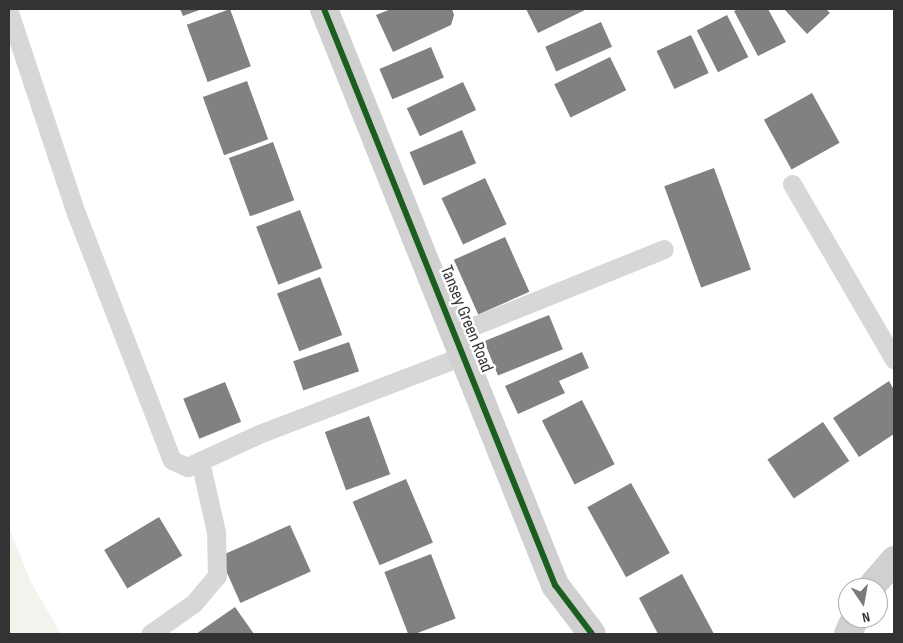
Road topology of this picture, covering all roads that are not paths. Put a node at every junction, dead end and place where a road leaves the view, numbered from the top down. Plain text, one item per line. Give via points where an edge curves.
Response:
1 (324, 9) edge
2 (9, 12) edge
3 (792, 184) dead end
4 (664, 249) dead end
5 (460, 344) junction
6 (894, 359) edge
7 (200, 461) junction
8 (894, 560) edge
9 (879, 578) edge
10 (150, 634) edge
11 (592, 634) edge

1 - 5 street, Tansey Green Road
2 - 7 lane via 76,213 172,460 187,467
3 - 6 lane
4 - 5 lane
5 - 7 lane
5 - 11 street, Tansey Green Road via 555,585
7 - 10 lane via 216,532 217,576 194,602
8 - 9 street

